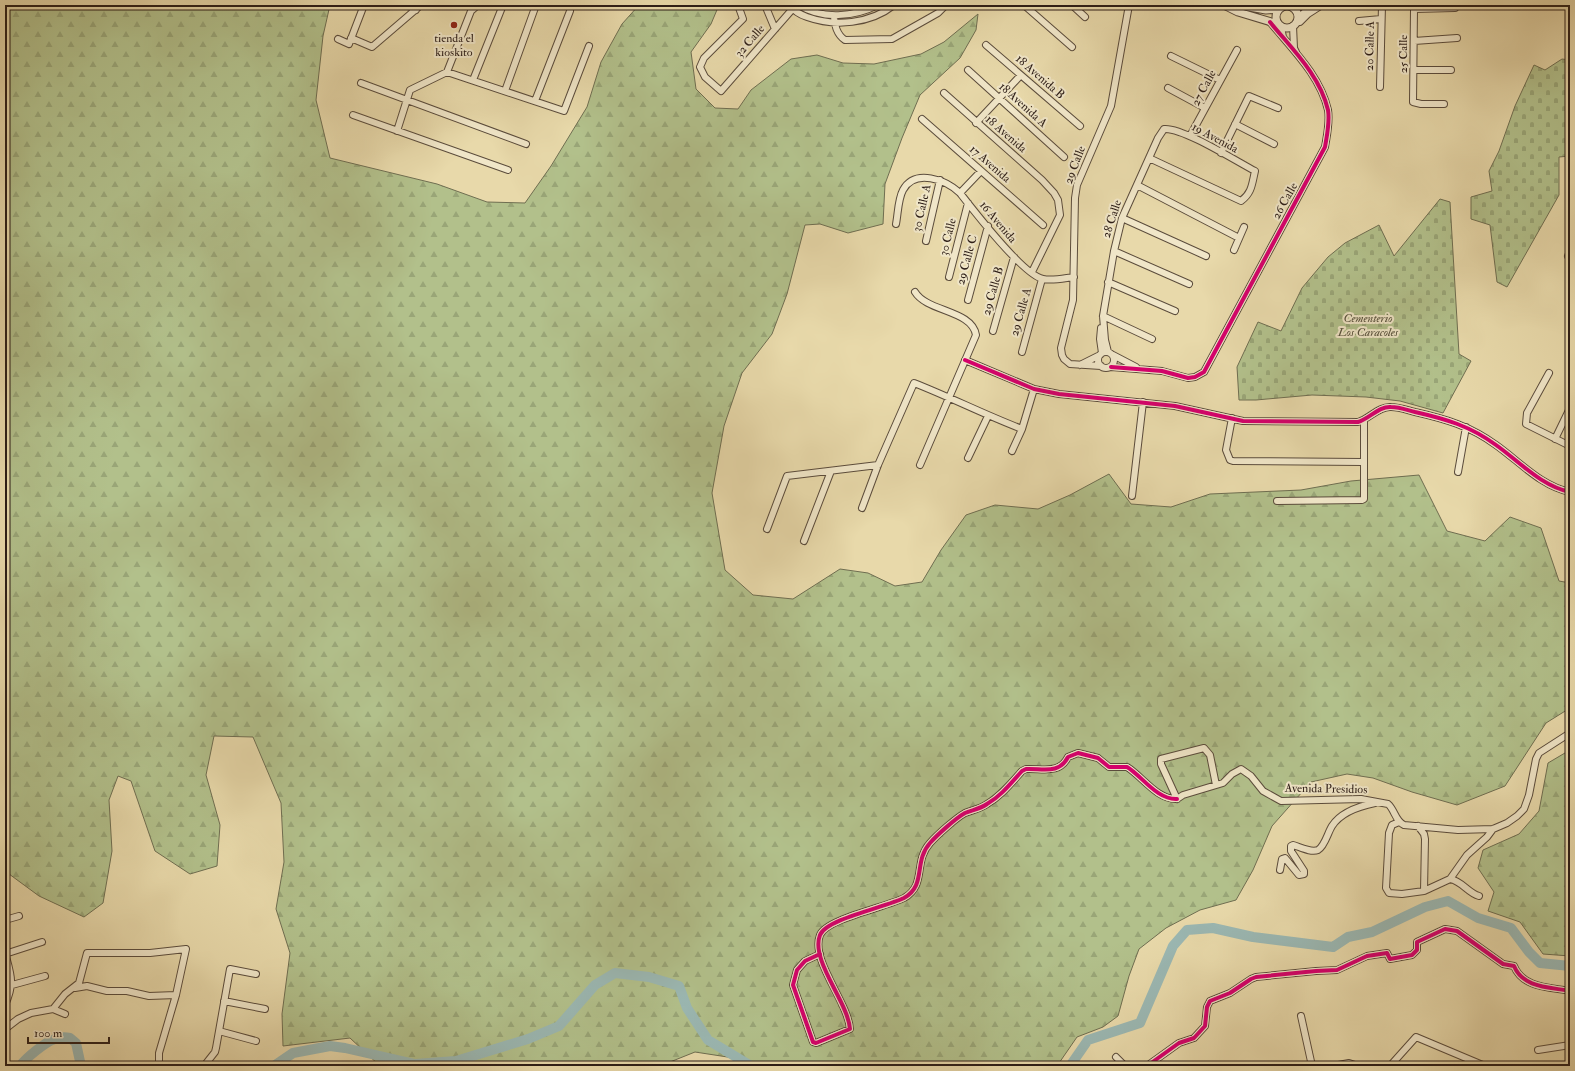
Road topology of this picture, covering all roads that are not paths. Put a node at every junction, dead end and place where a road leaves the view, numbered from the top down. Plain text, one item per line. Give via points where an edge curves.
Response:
1 (364, 5) edge
2 (406, 5) edge
3 (421, 5) edge
4 (478, 5) edge
5 (503, 5) edge
6 (536, 5) edge
7 (738, 5) edge
8 (765, 5) edge
9 (799, 5) edge
10 (878, 5) edge
11 (894, 5) edge
12 (946, 5) edge
13 (1024, 5) edge
14 (1072, 5) edge
15 (1130, 5) edge
16 (1224, 5) edge
17 (1238, 5) edge
18 (1312, 5) edge
19 (1322, 5) edge
20 (1382, 5) edge
21 (793, 6) edge
22 (1292, 6) edge
23 (1413, 7) edge
24 (1455, 8) dead end
25 (1279, 9) junction
26 (416, 10) junction
27 (570, 11) dead end
28 (834, 16) junction
29 (1085, 17) dead end
30 (1381, 19) junction
31 (1359, 21) dead end
32 (1270, 22) junction
33 (1296, 22) junction
34 (834, 24) junction
35 (1279, 25) junction
36 (775, 29) junction
37 (351, 38) junction
38 (1457, 38) dead end
39 (338, 39) dead end
40 (1284, 39) junction
41 (1414, 41) junction
42 (986, 44) dead end
43 (588, 46) dead end
44 (1072, 47) dead end
45 (1237, 50) dead end
46 (1171, 56) dead end
47 (1300, 59) junction
48 (968, 70) dead end
49 (1414, 70) junction
50 (1451, 70) dead end
51 (447, 72) junction
52 (1020, 76) junction
53 (473, 80) junction
54 (1220, 80) junction
55 (361, 83) dead end
56 (1380, 87) dead end
57 (1168, 88) dead end
58 (505, 91) junction
59 (944, 93) dead end
60 (999, 99) junction
61 (407, 100) junction
62 (535, 101) junction
63 (1444, 104) dead end
64 (1205, 108) junction
65 (1278, 108) dead end
66 (353, 115) dead end
67 (922, 119) dead end
68 (976, 123) junction
69 (1235, 124) junction
70 (1080, 126) dead end
71 (1164, 129) joint
72 (397, 131) junction
73 (1190, 136) junction
74 (526, 144) dead end
75 (1274, 144) dead end
76 (1221, 153) junction
77 (1064, 157) dead end
78 (1149, 158) junction
79 (508, 170) dead end
80 (981, 171) junction
81 (940, 180) junction
82 (1137, 185) junction
83 (960, 193) junction
84 (968, 202) junction
85 (1122, 218) junction
86 (896, 224) dead end
87 (1043, 225) dead end
88 (988, 226) junction
89 (1244, 227) dead end
90 (1239, 238) junction
91 (926, 241) dead end
92 (1234, 250) dead end
93 (1114, 251) junction
94 (1206, 256) dead end
95 (1014, 257) junction
96 (1032, 272) junction
97 (949, 277) dead end
98 (1074, 278) junction
99 (1042, 279) junction
100 (1108, 282) junction
101 (1189, 284) dead end
102 (915, 292) dead end
103 (968, 300) dead end
104 (1175, 311) dead end
105 (1103, 320) junction
106 (993, 331) dead end
107 (1152, 339) dead end
108 (1022, 352) dead end
109 (1106, 354) junction
110 (965, 360) junction
111 (1080, 366) junction
112 (1101, 366) junction
113 (1110, 367) junction
114 (1139, 369) junction
115 (1549, 373) dead end
116 (1034, 389) junction
117 (949, 397) junction
118 (1143, 402) junction
119 (1570, 408) edge
120 (988, 416) junction
121 (1232, 418) junction
122 (1364, 421) junction
123 (1466, 427) junction
124 (1022, 429) junction
125 (1555, 439) junction
126 (1570, 446) edge
127 (1012, 451) dead end
128 (968, 458) dead end
129 (1364, 462) junction
130 (878, 465) junction
131 (920, 465) dead end
132 (831, 470) junction
133 (1458, 472) dead end
134 (1570, 492) edge
135 (1132, 496) dead end
136 (1277, 501) dead end
137 (862, 508) dead end
138 (767, 529) dead end
139 (804, 541) dead end
140 (1570, 733) edge
141 (1216, 784) junction
142 (1177, 799) junction
143 (1379, 802) junction
144 (1399, 822) junction
145 (1418, 826) junction
146 (1493, 829) junction
147 (1280, 870) dead end
148 (1450, 879) junction
149 (1424, 891) junction
150 (1479, 896) dead end
151 (19, 916) dead end
152 (5, 920) edge
153 (42, 942) dead end
154 (5, 954) edge
155 (820, 954) junction
156 (256, 974) dead end
157 (45, 976) dead end
158 (12, 985) junction
159 (70, 990) junction
160 (1570, 991) edge
161 (176, 995) junction
162 (224, 1001) junction
163 (5, 1005) edge
164 (53, 1009) junction
165 (265, 1009) dead end
166 (65, 1014) dead end
167 (1301, 1016) dead end
168 (5, 1029) edge
169 (219, 1031) junction
170 (256, 1041) dead end
171 (1570, 1045) edge
172 (1538, 1050) dead end
173 (1116, 1057) dead end
174 (1343, 1065) edge
175 (159, 1066) edge
176 (204, 1066) edge
177 (1125, 1066) edge
178 (1147, 1066) edge
179 (1312, 1066) edge
180 (1333, 1066) edge
181 (1358, 1066) edge
182 (1390, 1066) edge
183 (1485, 1066) edge

1 - 37 street
2 - 26 street
3 - 26 street
4 - 51 street via 471,11
5 - 53 street
6 - 58 street
7 - 36 street, 32 Calle via 743,19 704,58 700,66 705,77 721,91
8 - 36 street
9 - 28 street via 814,13
10 - 28 street via 860,12
11 - 34 street via 874,16
12 - 34 street via 938,13 892,39 845,40
13 - 44 street
14 - 29 street
15 - 98 street, 29 Calle via 1111,106 1077,185
16 - 32 street
17 - 25 street via 1266,10
18 - 33 street
19 - 33 street via 1302,21
20 - 30 street, 20 Calle A
21 - 34 street via 801,15
21 - 36 street, 32 Calle
22 - 25 street
22 - 33 street via 1296,12
23 - 24 street
23 - 41 street, 25 Calle
25 - 35 street via 1276,16
26 - 37 street via 372,47
27 - 62 street
28 - 34 street
30 - 31 street
30 - 56 street, 20 Calle A
32 - 35 street
32 - 40 street, 26 Calle
33 - 35 street via 1287,28
33 - 47 street, 26 Calle via 1294,48
35 - 40 street, 26 Calle
37 - 39 street via 349,44
38 - 41 street
40 - 47 street, 26 Calle
41 - 49 street, 25 Calle
42 - 52 street, 18 Avenida B
43 - 62 street via 564,111
45 - 54 street, 27 Calle
46 - 54 street
47 - 114 street, 26 Calle via 1315,78 1328,110 1325,147 1204,372 1188,378 1162,371
48 - 60 street, 18 Avenida A
49 - 50 street
49 - 63 street, 25 Calle via 1413,102
51 - 53 street
51 - 61 street via 410,90
52 - 60 street
52 - 70 street, 18 Avenida B
53 - 58 street
54 - 64 street, 27 Calle
55 - 61 street
57 - 64 street
58 - 62 street
59 - 68 street, 18 Avenida
60 - 68 street
60 - 77 street, 18 Avenida A
61 - 72 street
61 - 74 street
64 - 73 street, 27 Calle
65 - 69 street via 1249,96
66 - 72 street
67 - 80 street, 17 Avenida
68 - 96 street, 18 Avenida via 1042,180 1058,200 1060,215
69 - 75 street
69 - 76 street
71 - 73 street, 19 Avenida via 1172,128
71 - 78 street, 28 Calle
72 - 79 street
73 - 76 street, 19 Avenida
76 - 78 street, 19 Avenida via 1254,171 1248,196 1241,201
78 - 82 street, 28 Calle
80 - 83 street
80 - 87 street, 17 Avenida
81 - 83 street, 16 Avenida
81 - 86 street, 16 Avenida via 923,178 907,184 902,192
81 - 91 street, 30 Calle A
82 - 85 street, 28 Calle
82 - 90 street
83 - 84 street, 16 Avenida
84 - 88 street, 16 Avenida
84 - 97 street, 30 Calle
85 - 93 street, 28 Calle
85 - 94 street
88 - 95 street, 16 Avenida
88 - 103 street, 29 Calle C
89 - 90 street
90 - 92 street
93 - 100 street, 28 Calle
93 - 101 street
95 - 96 street, 16 Avenida
95 - 106 street, 29 Calle B
96 - 99 street, 16 Avenida
98 - 99 street
98 - 111 street, 29 Calle via 1073,300 1061,348 1064,359 1070,364
99 - 108 street, 29 Calle A
100 - 104 street
100 - 105 street, 28 Calle
102 - 110 street via 919,299 959,316 975,328 976,335
105 - 107 street
105 - 109 street, 28 Calle
109 - 111 street
109 - 112 street via 1098,360
109 - 113 street via 1114,361
109 - 114 street
110 - 116 street
110 - 117 street
111 - 112 street
112 - 113 street
113 - 114 street
115 - 125 street via 1527,413 1526,424
116 - 118 street via 1059,394
116 - 124 street
117 - 120 street
117 - 130 street via 914,382
117 - 131 street
118 - 121 street via 1202,410
118 - 135 street
119 - 125 street
120 - 124 street
120 - 128 street
121 - 122 street via 1253,421
121 - 129 street via 1226,450 1232,461
122 - 123 street via 1391,407 1449,420
122 - 129 street
123 - 133 street
123 - 134 street via 1495,444 1554,488
124 - 127 street
125 - 126 street
129 - 136 street via 1365,496 1362,500
130 - 132 street
130 - 137 street
132 - 138 street via 788,476
132 - 139 street
140 - 146 street via 1539,753 1524,809 1507,823
141 - 142 street, Avenida Presidios
141 - 142 street via 1210,755 1204,748 1161,759
141 - 143 street, Avenida Presidios via 1241,769 1251,776 1263,791 1281,802 1361,799
142 - 155 street via 1168,798 1148,786 1127,767 1109,767 1096,757 1078,753 1068,757 1056,769 1024,770 992,801 978,810 963,814 931,842 922,857 916,888 911,892 890,904 828,925 820,935
143 - 144 street, Avenida Presidios via 1391,806
143 - 147 street via 1351,810 1334,822 1318,850 1291,846 1291,851 1304,871 1302,876 1285,858 1282,859
144 - 145 street
144 - 149 street via 1392,825 1389,833 1386,891 1396,894
145 - 146 street via 1458,830
145 - 149 street via 1425,839
146 - 148 street via 1467,855
148 - 149 street
148 - 150 street via 1456,880 1474,895
151 - 152 street
153 - 154 street
154 - 158 street
155 - 155 street via 840,998 850,1029 816,1044 813,1042 793,985 797,970 805,961
156 - 162 street via 230,969
157 - 158 street
158 - 163 street
159 - 161 street via 87,986 108,992 127,991 149,996
159 - 161 street via 80,980 87,953 150,953 186,949
159 - 164 street
160 - 178 street via 1536,985 1522,979 1514,966 1503,964 1457,930 1445,929 1417,942 1417,950 1412,955 1390,959 1387,952 1367,956 1338,970 1251,979 1230,994 1210,1001 1205,1026 1194,1038 1179,1043
161 - 175 street via 159,1053
162 - 165 street
162 - 169 street
164 - 166 street
164 - 168 street via 24,1015
167 - 179 street
169 - 170 street
169 - 176 street via 214,1052
171 - 172 street
173 - 177 street
174 - 180 street
174 - 181 street via 1349,1063
182 - 183 street via 1416,1037

